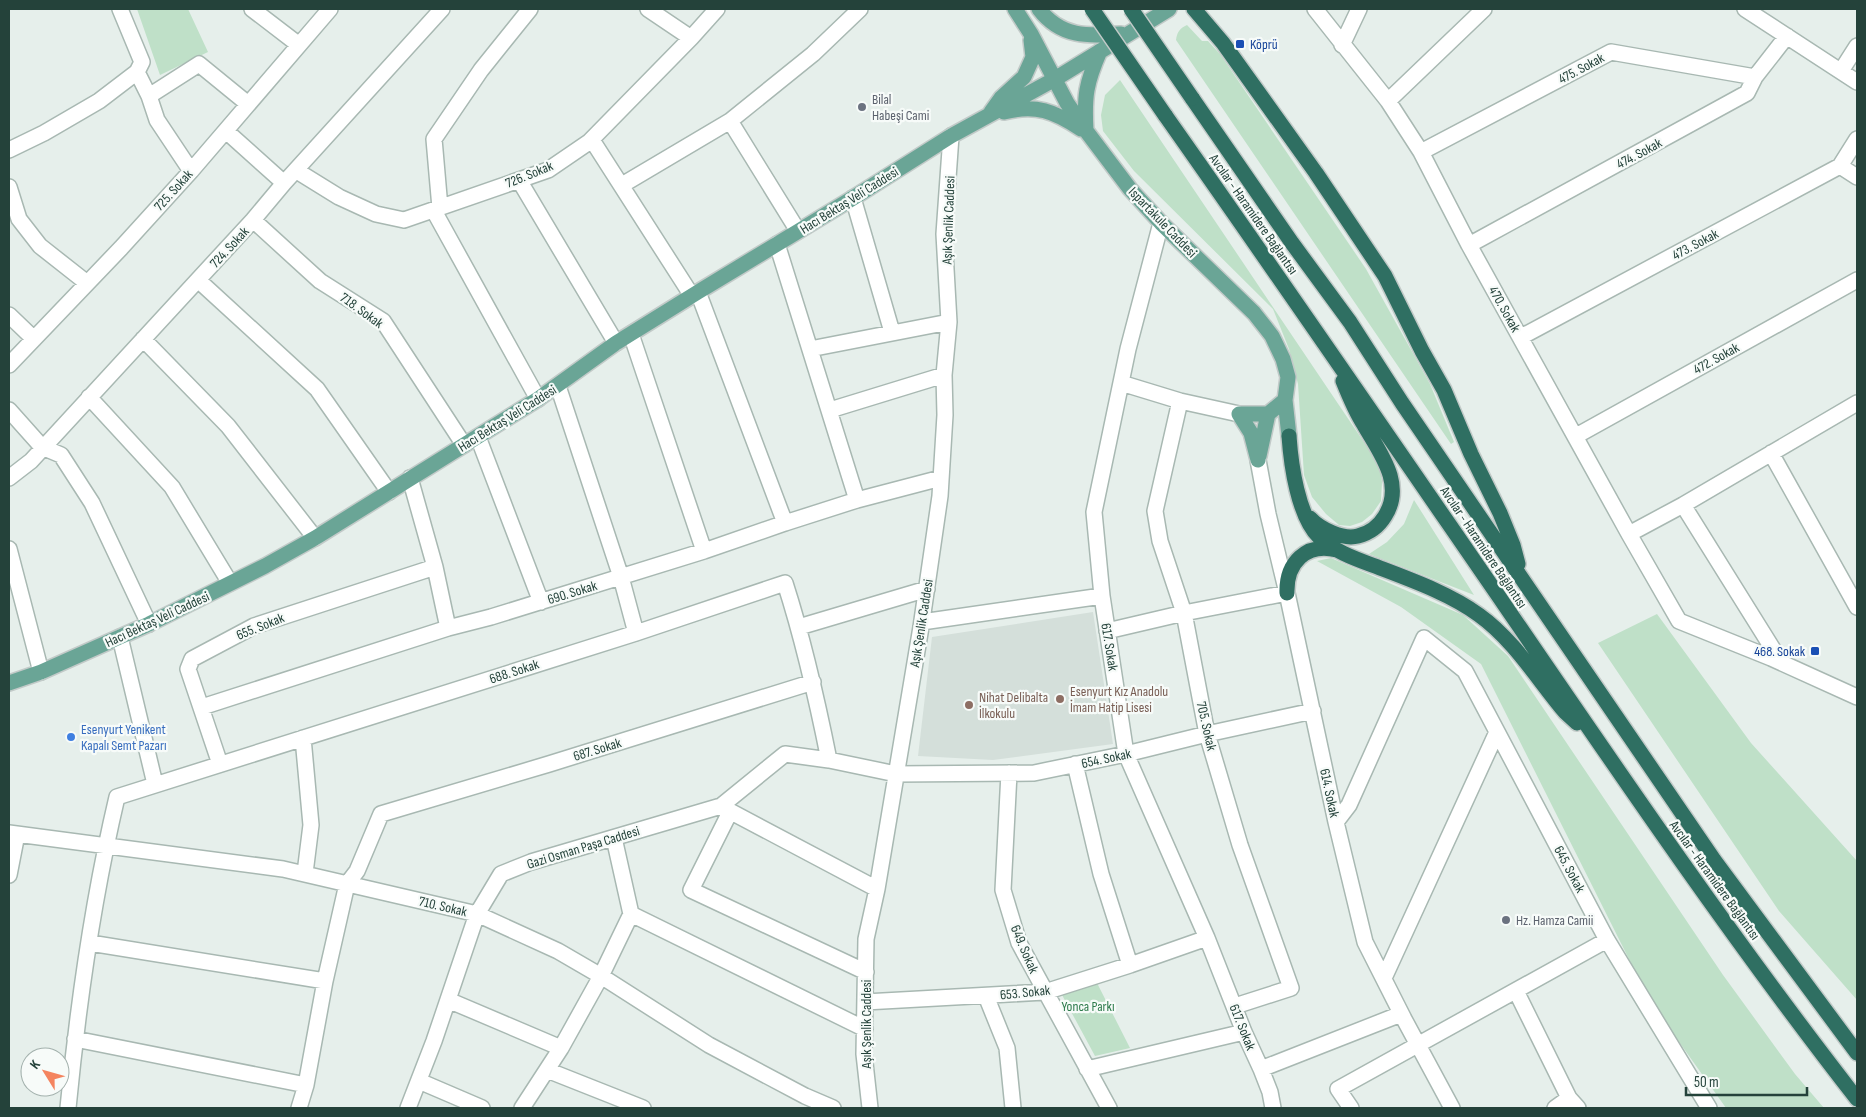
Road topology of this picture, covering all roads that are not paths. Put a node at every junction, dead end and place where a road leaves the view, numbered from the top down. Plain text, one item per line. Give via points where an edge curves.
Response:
1 (120, 9) edge
2 (252, 9) edge
3 (330, 9) edge
4 (442, 9) edge
5 (530, 9) edge
6 (648, 9) edge
7 (717, 9) edge
8 (860, 9) edge
9 (1014, 9) edge
10 (1039, 9) edge
11 (1092, 9) edge
12 (1131, 9) edge
13 (1144, 9) edge
14 (1169, 9) edge
15 (1194, 9) edge
16 (1315, 9) edge
17 (1359, 9) edge
18 (1484, 9) edge
19 (1745, 9) edge
20 (1030, 34) junction
21 (1128, 34) junction
22 (1788, 36) junction
23 (691, 38) junction
24 (299, 45) junction
25 (1342, 45) junction
26 (1857, 46) edge
27 (1100, 51) junction
28 (137, 72) junction
29 (1841, 72) junction
30 (1755, 76) junction
31 (1055, 79) junction
32 (1857, 82) edge
33 (149, 96) junction
34 (1388, 101) junction
35 (248, 104) junction
36 (987, 117) junction
37 (730, 121) junction
38 (226, 131) junction
39 (1086, 132) junction
40 (952, 136) junction
41 (1857, 139) edge
42 (592, 140) junction
43 (9, 150) edge
44 (1421, 152) junction
45 (1840, 166) junction
46 (191, 171) junction
47 (297, 171) junction
48 (1857, 177) edge
49 (519, 180) junction
50 (284, 183) junction
51 (622, 185) junction
52 (9, 187) edge
53 (853, 198) junction
54 (12, 209) edge
55 (437, 210) junction
56 (253, 220) junction
57 (1161, 223) junction
58 (798, 231) junction
59 (777, 244) junction
60 (1469, 245) junction
61 (198, 280) junction
62 (1857, 280) edge
63 (87, 283) junction
64 (695, 294) junction
65 (9, 315) edge
66 (949, 322) junction
67 (892, 332) junction
68 (631, 334) junction
69 (1521, 337) junction
70 (143, 338) junction
71 (34, 339) junction
72 (616, 343) junction
73 (810, 349) junction
74 (1336, 360) junction
75 (9, 365) edge
76 (944, 375) junction
77 (1121, 382) junction
78 (558, 386) junction
79 (89, 397) junction
80 (538, 399) junction
81 (1285, 400) junction
82 (1180, 401) junction
83 (1857, 405) edge
84 (9, 410) edge
85 (830, 410) junction
86 (1239, 414) junction
87 (1268, 414) junction
88 (1289, 436) joint
89 (1576, 436) junction
90 (478, 437) junction
91 (464, 445) junction
92 (42, 447) junction
93 (1771, 453) junction
94 (1258, 460) junction
95 (9, 478) edge
96 (410, 478) junction
97 (941, 478) junction
98 (388, 492) junction
99 (857, 500) junction
100 (1683, 505) junction
101 (1304, 511) junction
102 (785, 523) junction
103 (1629, 534) junction
104 (315, 538) junction
105 (9, 549) edge
106 (704, 551) junction
107 (1342, 552) junction
108 (435, 567) junction
109 (621, 577) junction
110 (1522, 578) junction
111 (230, 583) junction
112 (926, 589) junction
113 (1288, 593) junction
114 (1102, 596) junction
115 (541, 602) junction
116 (1857, 607) edge
117 (1184, 613) junction
118 (922, 622) junction
119 (149, 624) junction
120 (799, 627) junction
121 (448, 628) junction
122 (1107, 631) junction
123 (636, 633) junction
124 (120, 637) junction
125 (1781, 662) junction
126 (41, 672) junction
127 (813, 682) junction
128 (9, 683) edge
129 (1857, 696) edge
130 (202, 707) junction
131 (1313, 711) junction
132 (1497, 732) junction
133 (1207, 734) junction
134 (1594, 736) junction
135 (302, 738) junction
136 (1126, 754) junction
137 (829, 760) junction
138 (220, 764) junction
139 (1075, 764) junction
140 (1009, 773) junction
141 (896, 774) junction
142 (155, 784) junction
143 (725, 809) junction
144 (1336, 822) junction
145 (13, 834) edge
146 (614, 838) junction
147 (105, 846) junction
148 (305, 873) junction
149 (9, 875) edge
150 (347, 884) junction
151 (877, 889) junction
152 (478, 914) junction
153 (631, 914) junction
154 (1207, 938) junction
155 (1607, 940) junction
156 (90, 943) junction
157 (1130, 965) junction
158 (866, 972) junction
159 (602, 976) junction
160 (1384, 978) junction
161 (325, 981) junction
162 (1516, 991) junction
163 (1045, 992) junction
164 (986, 996) junction
165 (448, 1000) junction
166 (865, 1002) junction
167 (1234, 1006) junction
168 (1401, 1014) junction
169 (865, 1029) junction
170 (1244, 1032) junction
171 (75, 1039) junction
172 (1418, 1046) junction
173 (561, 1048) junction
174 (1857, 1053) edge
175 (1087, 1069) junction
176 (1261, 1069) junction
177 (547, 1070) junction
178 (419, 1081) junction
179 (306, 1085) junction
180 (1857, 1099) edge
181 (1573, 1103) edge
182 (68, 1108) edge
183 (299, 1108) edge
184 (408, 1108) edge
185 (482, 1108) edge
186 (522, 1108) edge
187 (643, 1108) edge
188 (833, 1108) edge
189 (870, 1108) edge
190 (1013, 1108) edge
191 (1109, 1108) edge
192 (1273, 1108) edge
193 (1351, 1108) edge
194 (1452, 1108) edge
195 (1555, 1108) edge
196 (1709, 1108) edge

1 - 28 street via 142,62
2 - 24 street
3 - 24 street, 725. Sokak
4 - 47 street, 724. Sokak
5 - 55 street via 481,70 434,139
6 - 23 street
7 - 23 street, 726. Sokak
8 - 37 street via 813,54
9 - 20 main road, Ispartakule Caddesi
10 - 21 main road via 1060,29 1094,36
11 - 74 highway, Avcılar - Haramidere Bağlantısı, bridge
12 - 110 highway, Avcılar - Haramidere Bağlantısı, bridge via 1350,322
13 - 21 main road
14 - 21 main road
15 - 110 highway via 1310,165 1385,276 1444,390 1500,513
16 - 25 street, 470. Sokak
17 - 25 street
18 - 34 street
19 - 22 street
20 - 31 main road, Ispartakule Caddesi
20 - 36 main road via 1033,57 1024,77 1001,98
21 - 27 main road
22 - 29 street
22 - 30 street, 474. Sokak
23 - 42 street, 726. Sokak
24 - 35 street, 725. Sokak
25 - 34 street, 470. Sokak
26 - 29 street
27 - 31 main road
27 - 39 main road via 1089,77 1084,104
28 - 33 street
28 - 43 street via 99,101
29 - 32 street
30 - 44 street, 475. Sokak via 1611,52
30 - 60 street, 474. Sokak via 1747,93 1726,106
31 - 36 main road
31 - 39 main road, Ispartakule Caddesi
33 - 35 street via 199,64
33 - 46 street via 158,120
34 - 44 street, 470. Sokak
35 - 38 street, 725. Sokak
36 - 39 main road via 1021,108 1043,110
36 - 40 main road, Hacı Bektaş Veli Caddesi
37 - 51 street
37 - 58 street
38 - 46 street, 725. Sokak
38 - 50 street
39 - 57 main road, Ispartakule Caddesi
40 - 53 main road, Hacı Bektaş Veli Caddesi
40 - 66 street, Aşık Şenlik Caddesi via 944,234
41 - 45 street, 473. Sokak
42 - 49 street, 726. Sokak via 548,170
42 - 51 street
44 - 60 street, 470. Sokak
45 - 48 street
45 - 69 street, 473. Sokak
46 - 63 street, 725. Sokak
47 - 50 street, 724. Sokak
47 - 55 street, 726. Sokak via 339,197 376,214 404,220
49 - 55 street, 726. Sokak
49 - 72 street
50 - 56 street, 724. Sokak
51 - 64 street
52 - 54 street
53 - 58 main road, Hacı Bektaş Veli Caddesi
53 - 67 street
54 - 63 street via 40,246
55 - 80 street
56 - 61 street, 724. Sokak
56 - 91 street, 718. Sokak via 320,281 382,321
57 - 77 street, 617. Sokak
57 - 81 main road, Ispartakule Caddesi via 1254,313 1272,336 1288,377
58 - 59 main road, Hacı Bektaş Veli Caddesi
59 - 64 main road, Hacı Bektaş Veli Caddesi
59 - 73 street
60 - 69 street, 470. Sokak
61 - 70 street, 724. Sokak
61 - 98 street via 317,389
62 - 89 street, 472. Sokak
63 - 71 street, 725. Sokak
64 - 68 main road, Hacı Bektaş Veli Caddesi
64 - 102 street
65 - 71 street
66 - 67 street
66 - 76 street, Aşık Şenlik Caddesi
67 - 73 street
68 - 72 main road, Hacı Bektaş Veli Caddesi
68 - 106 street
69 - 89 street, 470. Sokak
70 - 79 street, 724. Sokak
70 - 104 street via 228,426
71 - 75 street, 725. Sokak
72 - 78 main road, Hacı Bektaş Veli Caddesi
73 - 85 street
74 - 101 highway via 1351,403 1391,473 1393,491 1389,509 1380,523 1356,536 1330,531 1314,522
74 - 134 highway, Avcılar - Haramidere Bağlantısı
76 - 85 street
76 - 97 street, Aşık Şenlik Caddesi
77 - 82 street
77 - 114 street, 617. Sokak via 1094,512
78 - 80 main road, Hacı Bektaş Veli Caddesi
78 - 109 street
79 - 92 street, 724. Sokak
79 - 111 street via 172,487
80 - 90 main road, Hacı Bektaş Veli Caddesi
81 - 87 main road
81 - 88 main road, Ispartakule Caddesi
82 - 86 street
82 - 117 street, 705. Sokak via 1155,511 1160,541
83 - 93 street
84 - 92 street
85 - 99 street
86 - 87 main road
86 - 94 main road via 1251,433
87 - 94 main road
88 - 101 highway via 1290,460
89 - 103 street, 470. Sokak
90 - 91 main road, Hacı Bektaş Veli Caddesi
90 - 115 street
91 - 96 main road, Hacı Bektaş Veli Caddesi
92 - 95 street, 724. Sokak
92 - 119 street via 61,455 92,503
93 - 100 street
93 - 116 street
94 - 113 street, 614. Sokak
96 - 98 main road, Hacı Bektaş Veli Caddesi
96 - 108 street
97 - 99 street, 690. Sokak
97 - 112 street, Aşık Şenlik Caddesi
98 - 104 main road, Hacı Bektaş Veli Caddesi
99 - 102 street, 690. Sokak
100 - 103 street
100 - 125 street
101 - 107 highway via 1318,536
102 - 106 street, 690. Sokak
103 - 125 street, 470. Sokak via 1679,621
104 - 111 main road, Hacı Bektaş Veli Caddesi
105 - 126 street
106 - 109 street, 690. Sokak
107 - 113 highway via 1319,548 1299,558 1287,578
107 - 134 highway via 1436,591 1479,615 1496,629 1565,712
108 - 121 street
108 - 130 street, 655. Sokak via 254,626 192,659 188,669
109 - 115 street, 690. Sokak
109 - 123 street
110 - 174 highway, Avcılar - Haramidere Bağlantısı via 1714,860
111 - 119 main road, Hacı Bektaş Veli Caddesi
112 - 118 street, Aşık Şenlik Caddesi
112 - 120 street
113 - 117 street
113 - 131 street, 614. Sokak
114 - 118 street
114 - 122 street, 617. Sokak
115 - 121 street, 690. Sokak
117 - 122 street
117 - 133 street, 705. Sokak
118 - 141 street, Aşık Şenlik Caddesi
119 - 124 main road, Hacı Bektaş Veli Caddesi
120 - 123 street, 688. Sokak via 785,583
120 - 127 street, 688. Sokak
121 - 130 street, 690. Sokak
122 - 136 street, 617. Sokak
123 - 135 street, 688. Sokak
124 - 126 main road, Hacı Bektaş Veli Caddesi
124 - 142 street
125 - 129 street
126 - 128 main road, Hacı Bektaş Veli Caddesi
127 - 137 street, 688. Sokak
127 - 150 street, 687. Sokak via 381,814 358,871
130 - 138 street, 655. Sokak
131 - 133 street, 654. Sokak
131 - 144 street, 614. Sokak
132 - 144 street, 645. Sokak via 1465,671 1424,638 1349,805
132 - 155 street, 645. Sokak
132 - 160 street
133 - 136 street, 654. Sokak
133 - 167 street, 705. Sokak via 1240,845 1290,988
134 - 180 highway, Avcılar - Haramidere Bağlantısı via 1800,1025
135 - 138 street, 688. Sokak
135 - 148 street via 311,824
136 - 139 street, 654. Sokak
136 - 154 street, 617. Sokak
137 - 141 street, Gazi Osman Paşa Caddesi
137 - 143 street, Gazi Osman Paşa Caddesi via 785,754
138 - 142 street, 688. Sokak
139 - 140 street, 654. Sokak via 1034,773
139 - 157 street via 1101,874
140 - 141 street, 654. Sokak
140 - 163 street, 649. Sokak via 1003,890 1019,943
141 - 151 street, Aşık Şenlik Caddesi
142 - 147 street, 688. Sokak via 117,797
143 - 146 street, Gazi Osman Paşa Caddesi
143 - 151 street
143 - 158 street via 691,890
144 - 160 street, 614. Sokak via 1365,942
145 - 147 street, 710. Sokak
145 - 149 street
146 - 152 street, Gazi Osman Paşa Caddesi via 501,874
146 - 153 street
147 - 148 street, 710. Sokak
147 - 156 street
148 - 150 street, 710. Sokak
150 - 152 street, 710. Sokak
150 - 161 street
151 - 158 street, Aşık Şenlik Caddesi via 866,939
152 - 159 street, 710. Sokak via 558,951
152 - 165 street, Gazi Osman Paşa Caddesi
153 - 159 street
153 - 169 street
154 - 157 street, 653. Sokak
154 - 167 street, 617. Sokak
155 - 162 street
155 - 196 street, 645. Sokak
156 - 161 street
156 - 171 street
157 - 163 street, 653. Sokak
158 - 166 street, Aşık Şenlik Caddesi
159 - 173 street
159 - 188 street, 710. Sokak via 709,1045
160 - 168 street, 614. Sokak
161 - 179 street
162 - 172 street
162 - 181 street
163 - 164 street, 653. Sokak
163 - 175 street, 649. Sokak
164 - 166 street, 653. Sokak
164 - 190 street via 1007,1048
165 - 173 street
165 - 178 street, Gazi Osman Paşa Caddesi
166 - 169 street, Aşık Şenlik Caddesi
167 - 170 street, 617. Sokak
168 - 172 street, 614. Sokak
168 - 176 street
169 - 189 street, Aşık Şenlik Caddesi via 864,1054
170 - 175 street
170 - 176 street, 617. Sokak
171 - 179 street
171 - 182 street
172 - 193 street via 1338,1089
172 - 194 street, 614. Sokak
173 - 177 street
175 - 191 street, 649. Sokak
176 - 192 street, 617. Sokak
177 - 186 street
177 - 187 street
178 - 184 street, Gazi Osman Paşa Caddesi
178 - 185 street
179 - 183 street
181 - 195 street

